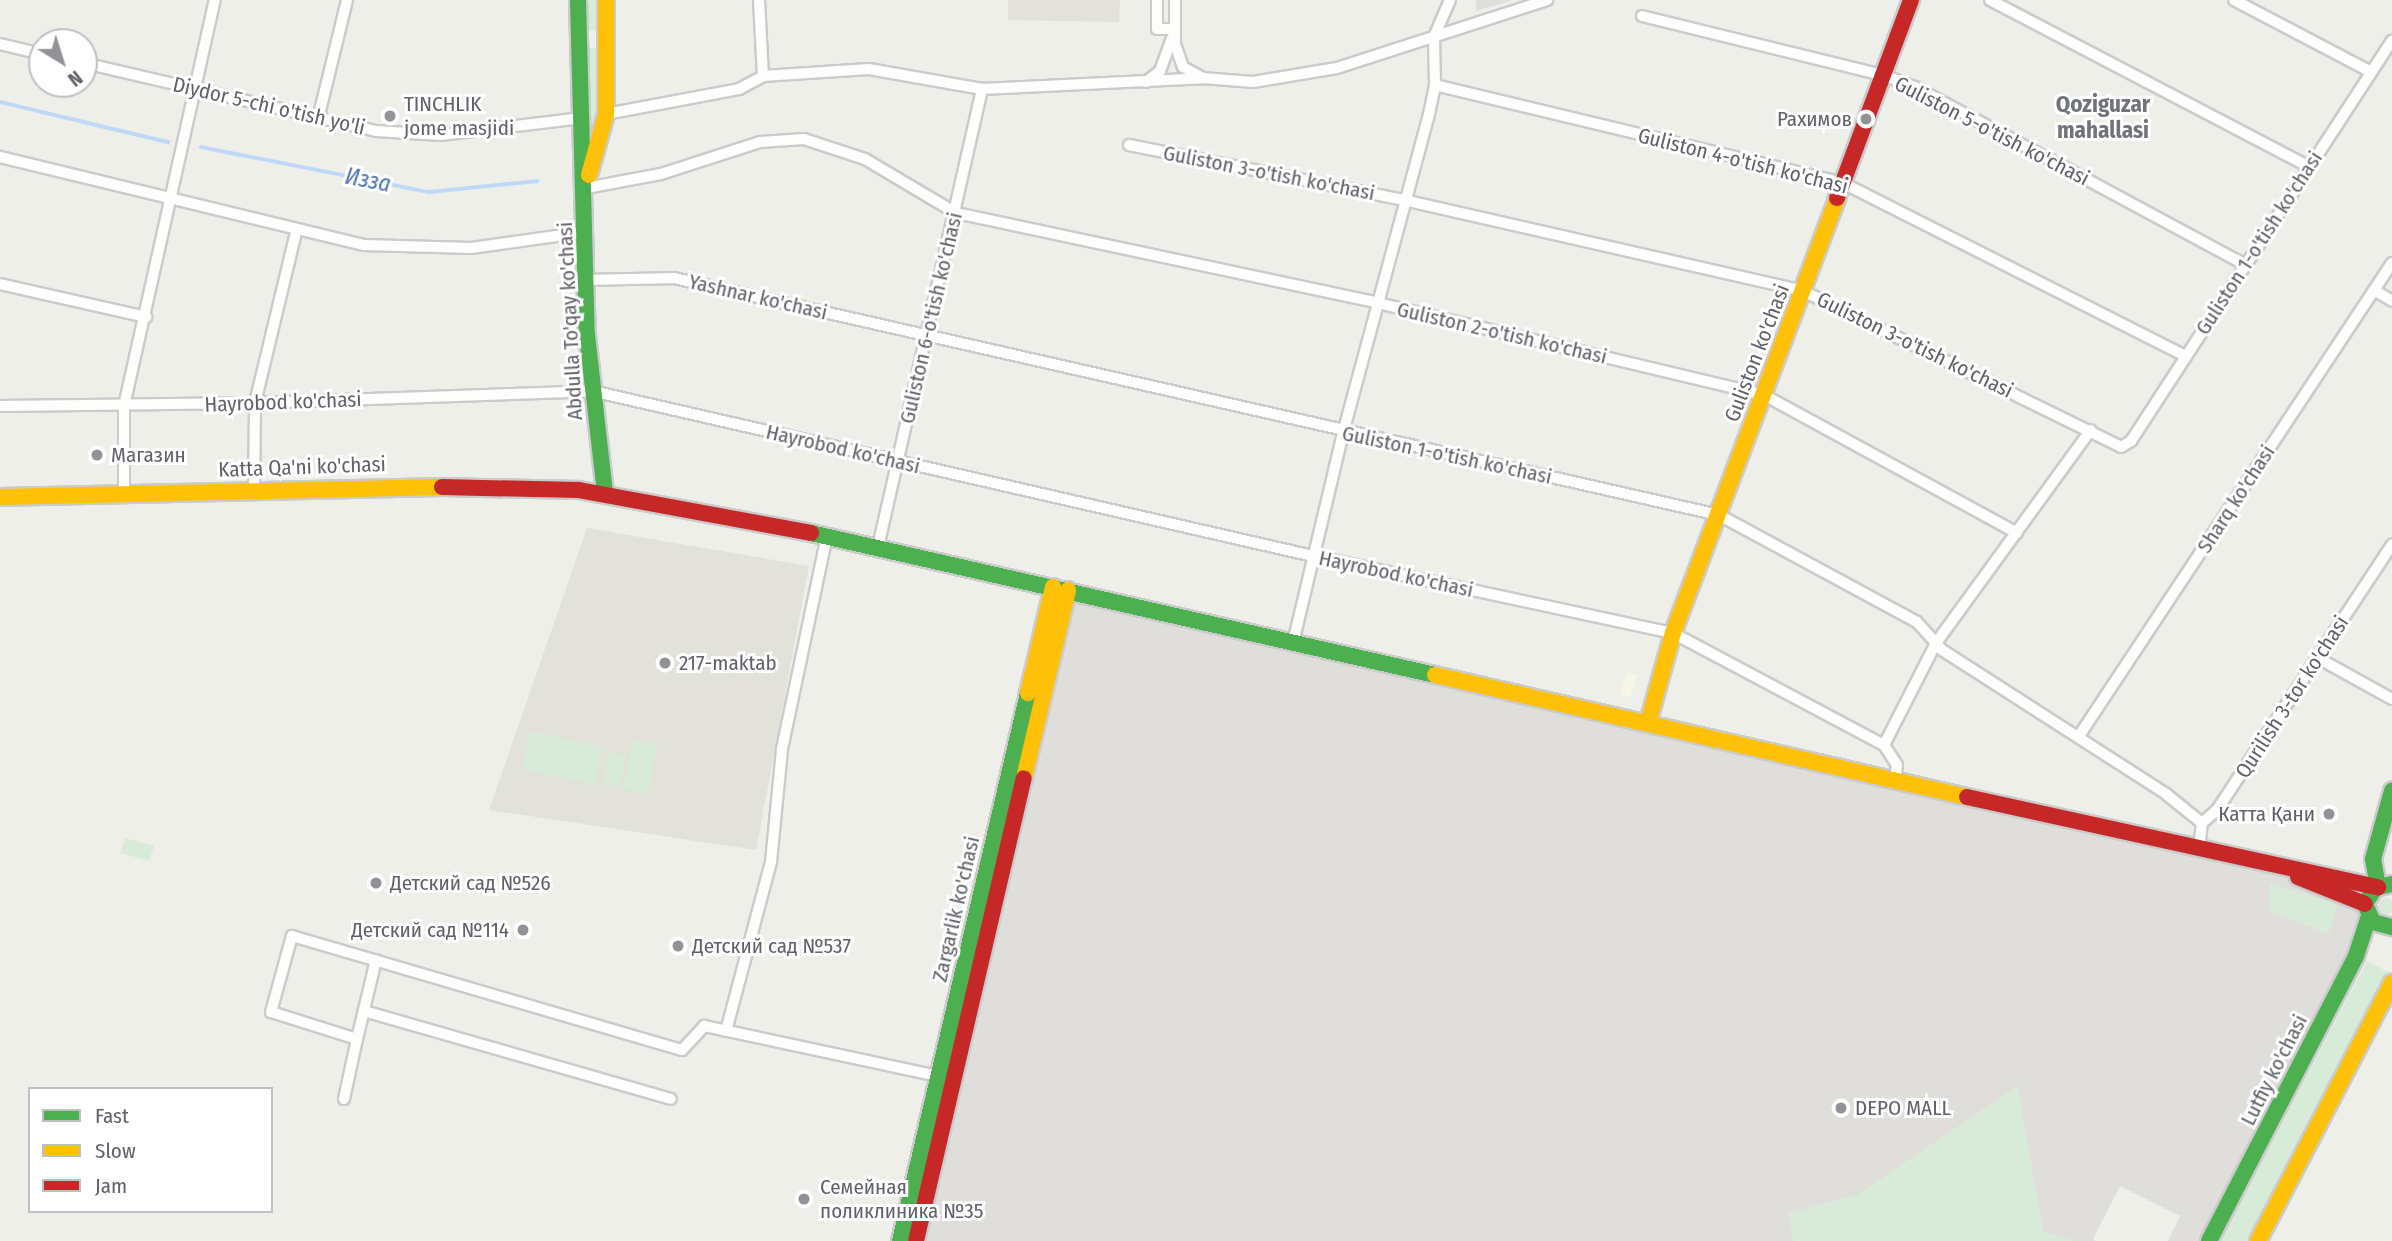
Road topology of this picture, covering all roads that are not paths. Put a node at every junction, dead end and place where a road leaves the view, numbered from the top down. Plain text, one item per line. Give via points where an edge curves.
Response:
1 (215, 0) edge
2 (347, 0) edge
3 (578, 0) edge
4 (606, 0) edge
5 (759, 0) edge
6 (1157, 0) edge
7 (1175, 0) edge
8 (1450, 0) edge
9 (1547, 0) edge
10 (1911, 0) edge
11 (1990, 0) edge
12 (2234, 0) edge
13 (1642, 16) dead end
14 (1175, 29) junction
15 (1434, 37) junction
16 (607, 38) junction
17 (579, 39) junction
18 (2392, 40) edge
19 (0, 44) edge
20 (28, 51) edge
21 (98, 66) edge
22 (2371, 72) junction
23 (1883, 75) junction
24 (763, 76) junction
25 (1203, 78) junction
26 (1136, 85) junction
27 (1435, 85) junction
28 (196, 89) junction
29 (982, 89) junction
30 (606, 114) junction
31 (319, 115) junction
32 (582, 118) junction
33 (1129, 145) dead end
34 (0, 157) edge
35 (2309, 167) junction
36 (1843, 183) junction
37 (586, 188) junction
38 (1408, 201) junction
39 (171, 202) junction
40 (956, 213) junction
41 (296, 232) junction
42 (585, 232) junction
43 (2392, 263) edge
44 (2245, 265) junction
45 (586, 280) junction
46 (0, 284) edge
47 (2374, 290) junction
48 (1803, 291) junction
49 (2392, 301) edge
50 (1378, 303) junction
51 (146, 317) junction
52 (928, 334) junction
53 (2185, 356) junction
54 (592, 391) junction
55 (1764, 395) junction
56 (255, 403) junction
57 (0, 406) edge
58 (124, 406) junction
59 (2091, 430) junction
60 (1343, 433) junction
61 (2126, 446) joint
62 (897, 462) junction
63 (254, 489) junction
64 (124, 494) junction
65 (605, 494) junction
66 (0, 497) edge
67 (1719, 515) junction
68 (2017, 533) junction
69 (827, 536) junction
70 (2392, 545) edge
71 (878, 547) junction
72 (1313, 556) junction
73 (1060, 589) junction
74 (1673, 633) junction
75 (1293, 643) junction
76 (1936, 643) junction
77 (2316, 657) junction
78 (2392, 699) edge
79 (1648, 723) junction
80 (2079, 736) junction
81 (1884, 745) junction
82 (1895, 781) junction
83 (2392, 791) edge
84 (2202, 823) junction
85 (2387, 825) edge
86 (2199, 850) junction
87 (2373, 859) junction
88 (2263, 864) junction
89 (2354, 879) junction
90 (2385, 886) edge
91 (2367, 910) junction
92 (2390, 928) edge
93 (376, 960) junction
94 (2392, 983) edge
95 (363, 1012) junction
96 (726, 1031) junction
97 (357, 1039) junction
98 (946, 1078) junction
99 (671, 1099) dead end
100 (344, 1100) dead end
101 (900, 1241) edge
102 (916, 1241) edge
103 (2209, 1241) edge
104 (2258, 1241) edge

1 - 28 street
2 - 31 street
3 - 17 main road, Abdulla To'qay ko'chasi
4 - 16 main road, Abdulla To'qay ko'chasi
5 - 24 street
6 - 14 street via 1157,29
7 - 14 street
8 - 15 street
9 - 15 street
10 - 23 main road, Guliston ko'chasi
11 - 35 street
12 - 22 street
13 - 23 street, Guliston 5-o'tish ko'chasi
14 - 25 street via 1180,64
14 - 26 street via 1158,75
15 - 25 street via 1294,77 1253,82
15 - 27 street
16 - 17 main road via 593,44
16 - 30 main road, Abdulla To'qay ko'chasi
17 - 32 main road, Abdulla To'qay ko'chasi
18 - 22 street, Guliston 1-o'tish ko'chasi
19 - 20 street
21 - 28 street, Diydor 5-chi o'tish yo'li
22 - 35 street, Guliston 1-o'tish ko'chasi
23 - 36 main road, Guliston ko'chasi
23 - 44 street, Guliston 5-o'tish ko'chasi via 1915,87
24 - 29 street via 869,69
24 - 30 street via 739,89
25 - 26 street
26 - 29 street
27 - 36 street, Guliston 4-o'tish ko'chasi
27 - 38 street
28 - 31 street, Diydor 5-chi o'tish yo'li
28 - 39 street
29 - 40 street, Guliston 6-o'tish ko'chasi
30 - 37 main road, Abdulla To'qay ko'chasi
31 - 32 street, Diydor 5-chi o'tish yo'li via 376,131 441,135
32 - 37 main road, Abdulla To'qay ko'chasi
33 - 38 street, Guliston 3-o'tish ko'chasi
34 - 39 street
35 - 44 street, Guliston 1-o'tish ko'chasi
36 - 48 main road, Guliston ko'chasi
36 - 53 street, Guliston 4-o'tish ko'chasi
37 - 40 street, Guliston 2-o'tish ko'chasi via 661,174 760,142 804,139 865,159
37 - 42 main road, Abdulla To'qay ko'chasi
38 - 48 street, Guliston 3-o'tish ko'chasi
38 - 50 street
39 - 41 street
39 - 51 street
40 - 50 street, Guliston 2-o'tish ko'chasi
40 - 52 street, Guliston 6-o'tish ko'chasi
41 - 42 street via 364,245 435,249
41 - 56 street
42 - 45 main road, Abdulla To'qay ko'chasi
43 - 47 street, Sharq ko'chasi
44 - 53 street, Guliston 1-o'tish ko'chasi
45 - 52 street, Yashnar ko'chasi via 674,278
45 - 54 main road, Abdulla To'qay ko'chasi
46 - 51 street
47 - 49 street
47 - 80 street, Sharq ko'chasi
48 - 55 main road, Guliston ko'chasi
48 - 59 street, Guliston 3-o'tish ko'chasi
50 - 55 street, Guliston 2-o'tish ko'chasi
50 - 60 street
51 - 58 street
52 - 60 street, Guliston 1-o'tish ko'chasi
52 - 62 street, Guliston 6-o'tish ko'chasi
53 - 61 street, Guliston 1-o'tish ko'chasi
54 - 56 street, Hayrobod ko'chasi
54 - 62 street, Hayrobod ko'chasi
54 - 65 main road, Abdulla To'qay ko'chasi
55 - 67 main road, Guliston ko'chasi
55 - 68 street, Guliston 2-o'tish ko'chasi
56 - 58 street, Hayrobod ko'chasi
56 - 63 street
57 - 58 street, Hayrobod ko'chasi
58 - 64 street
59 - 61 street, Guliston 3-o'tish ko'chasi
59 - 68 street
60 - 67 street, Guliston 1-o'tish ko'chasi
60 - 72 street
62 - 71 street, Guliston 6-o'tish ko'chasi
62 - 72 street, Hayrobod ko'chasi
63 - 64 main road, Katta Qa'ni ko'chasi
63 - 65 main road, Katta Qa'ni ko'chasi via 492,486
64 - 66 main road, Katta Qa'ni ko'chasi
65 - 69 main road, Katta Qa'ni ko'chasi
67 - 74 main road, Guliston ko'chasi
67 - 76 street, Guliston 1-o'tish ko'chasi via 1917,622
68 - 76 street
69 - 71 main road, Katta Qa'ni ko'chasi
69 - 96 street via 782,749 771,862
70 - 77 street, Qurilish 3-tor ko'chasi
71 - 73 main road, Katta Qa'ni ko'chasi
72 - 74 street, Hayrobod ko'chasi
72 - 75 street
73 - 75 main road, Katta Qa'ni ko'chasi
73 - 98 main road, Zargarlik ko'chasi
74 - 79 main road, Guliston ko'chasi
74 - 81 street, Hayrobod ko'chasi
75 - 79 main road, Katta Qa'ni ko'chasi
76 - 80 street, Guliston 1-o'tish ko'chasi
76 - 81 street
77 - 78 street
77 - 84 street, Qurilish 3-tor ko'chasi via 2217,810
79 - 82 main road, Katta Qa'ni ko'chasi
80 - 84 street, Guliston 1-o'tish ko'chasi
81 - 82 street via 1897,765
82 - 86 main road, Katta Qa'ni ko'chasi
83 - 85 main road
84 - 86 street
85 - 87 main road
86 - 88 main road, Katta Qa'ni ko'chasi
87 - 89 main road
87 - 90 main road
88 - 89 main road
88 - 91 main road
89 - 90 main road
90 - 91 main road, Lutfiy ko'chasi
91 - 92 main road
91 - 103 main road, Lutfiy ko'chasi via 2356,956
93 - 95 street
93 - 96 street via 682,1050 704,1026
93 - 97 street via 292,936 271,1012
94 - 104 main road
95 - 97 street
95 - 99 street
96 - 98 street
97 - 100 street
98 - 101 main road, Zargarlik ko'chasi
98 - 102 main road, Zargarlik ko'chasi

